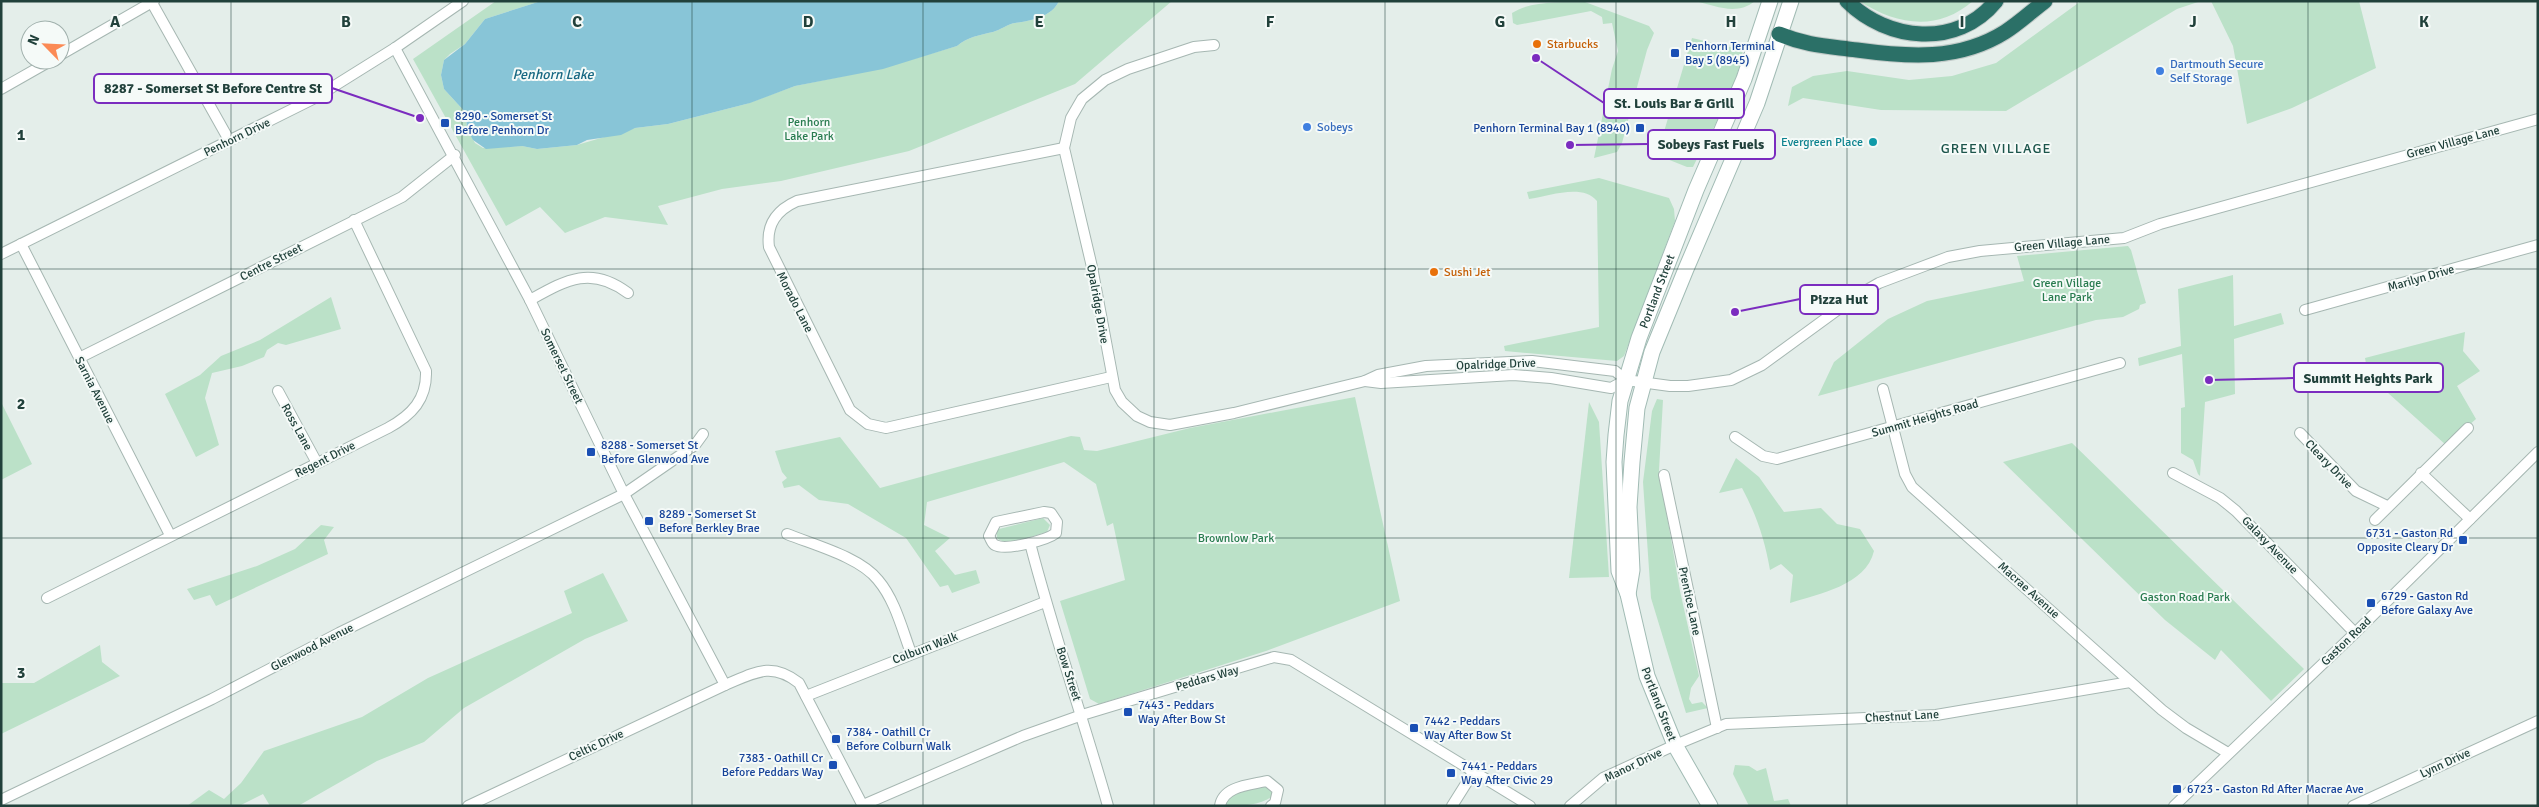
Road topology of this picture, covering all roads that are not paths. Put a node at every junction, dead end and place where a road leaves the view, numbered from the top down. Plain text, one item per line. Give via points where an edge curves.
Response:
1 (463, 1) edge
2 (1770, 1) edge
3 (1791, 1) edge
4 (1847, 1) edge
5 (1996, 1) edge
6 (2045, 1) edge
7 (152, 2) edge
8 (1760, 28) junction
9 (1779, 34) junction
10 (1214, 45) dead end
11 (395, 48) junction
12 (70, 49) edge
13 (34, 70) edge
14 (1, 89) edge
15 (2538, 119) edge
16 (229, 140) junction
17 (1064, 148) junction
18 (455, 155) junction
19 (354, 220) junction
20 (21, 244) junction
21 (2538, 246) edge
22 (1, 254) edge
23 (628, 293) dead end
24 (530, 300) junction
25 (2305, 310) dead end
26 (79, 358) junction
27 (2120, 363) dead end
28 (1111, 377) junction
29 (1365, 381) junction
30 (1635, 381) junction
31 (1883, 389) dead end
32 (278, 391) dead end
33 (1893, 427) junction
34 (2468, 428) dead end
35 (2300, 433) dead end
36 (703, 434) dead end
37 (1735, 437) dead end
38 (2538, 452) edge
39 (317, 463) junction
40 (2173, 473) dead end
41 (2421, 473) junction
42 (1664, 475) dead end
43 (624, 494) junction
44 (2387, 506) junction
45 (2470, 519) junction
46 (2375, 520) dead end
47 (786, 534) dead end
48 (170, 535) junction
49 (1030, 543) junction
50 (47, 598) dead end
51 (1045, 602) junction
52 (2355, 633) junction
53 (911, 653) junction
54 (2130, 682) junction
55 (725, 685) junction
56 (806, 696) junction
57 (1082, 715) junction
58 (2538, 721) edge
59 (1717, 728) junction
60 (1675, 745) junction
61 (2228, 753) junction
62 (1474, 771) junction
63 (1, 800) edge
64 (863, 805) edge
65 (468, 806) edge
66 (1108, 806) edge
67 (1220, 806) edge
68 (1271, 806) edge
69 (1452, 806) edge
70 (1530, 806) edge
71 (1570, 806) edge
72 (1710, 806) edge
73 (2174, 806) edge
74 (2352, 806) edge

1 - 11 street, Penhorn Drive
2 - 8 main road, Portland Street
3 - 9 main road, Portland Street
4 - 5 highway via 1872,20 1893,29 1944,34 1976,20
6 - 9 highway via 2004,32 1975,46 1926,57 1803,44
7 - 12 street
7 - 16 street
8 - 9 main road
8 - 30 main road, Portland Street via 1744,79 1648,313
9 - 30 main road, Portland Street via 1756,103 1652,352
10 - 17 street, Opalridge Drive via 1194,47 1104,80 1082,100 1071,118
11 - 16 street, Penhorn Drive via 315,98
11 - 18 street, Somerset Street
13 - 14 street
15 - 30 street, Green Village Lane via 2160,224 2124,238 1980,251 1948,257 1879,283 1762,365 1731,380 1688,386
16 - 20 street, Penhorn Drive
17 - 28 street, Opalridge Drive via 1092,267
17 - 28 street, Morado Lane via 797,201 777,212 770,227 769,247 850,410 868,424 886,428
18 - 19 street, Centre Street via 402,196
18 - 24 street, Somerset Street
19 - 26 street, Centre Street
19 - 39 street, Regent Drive via 421,357 427,386 417,406 400,421
20 - 22 street, Penhorn Drive
20 - 26 street, Sarnia Avenue
21 - 25 street, Marilyn Drive
23 - 24 street via 618,285 586,276
24 - 43 street, Somerset Street
26 - 48 street, Sarnia Avenue
27 - 33 street, Summit Heights Road
28 - 29 street, Opalridge Drive via 1118,396 1132,412 1150,422 1170,425
29 - 30 street, Opalridge Drive via 1380,383 1513,375 1611,388
29 - 30 street, Opalridge Drive via 1378,375 1426,366 1532,361 1615,371
30 - 60 main road, Portland Street via 1636,418 1629,507 1632,570 1628,594 1647,676
31 - 33 street, Macrae Avenue
32 - 39 street, Ross Lane
33 - 37 street, Summit Heights Road via 1777,459 1762,456
33 - 54 street, Macrae Avenue via 1905,474 1912,487
34 - 41 street
35 - 44 street, Cleary Drive via 2356,491
36 - 43 street, Glenwood Avenue via 694,445
38 - 45 street, Gaston Road
39 - 48 street, Regent Drive
40 - 52 street, Galaxy Avenue via 2220,498 2236,511
41 - 44 street
41 - 45 street
42 - 59 street, Prentice Lane
43 - 55 street, Somerset Street
43 - 63 street, Glenwood Avenue
44 - 46 street
45 - 52 street, Gaston Road
47 - 53 street via 868,570 886,592
48 - 50 street, Regent Drive
49 - 49 street via 1056,533 1057,522 1051,513 996,522 989,536 995,545 1000,546
49 - 51 street, Bow Street
51 - 53 street, Colburn Walk
51 - 57 street, Bow Street
52 - 61 street, Gaston Road
53 - 56 street, Colburn Walk
54 - 59 street, Chestnut Lane via 1936,715 1738,722
54 - 61 street, Macrae Avenue via 2186,728
55 - 56 street, Celtic Drive via 767,669 789,675 799,683
55 - 65 street, Celtic Drive
56 - 64 street, Celtic Drive
57 - 62 street, Peddars Way via 1274,657 1291,660
57 - 64 street, Peddars Way via 1023,736
57 - 66 street, Bow Street
58 - 74 street, Lynn Drive
59 - 60 street, Chestnut Lane
60 - 71 street, Manor Drive via 1603,778
60 - 72 main road, Portland Street
61 - 73 street, Gaston Road
62 - 69 street
62 - 70 street, Peddars Way
67 - 68 street via 1229,790 1267,781 1278,790

